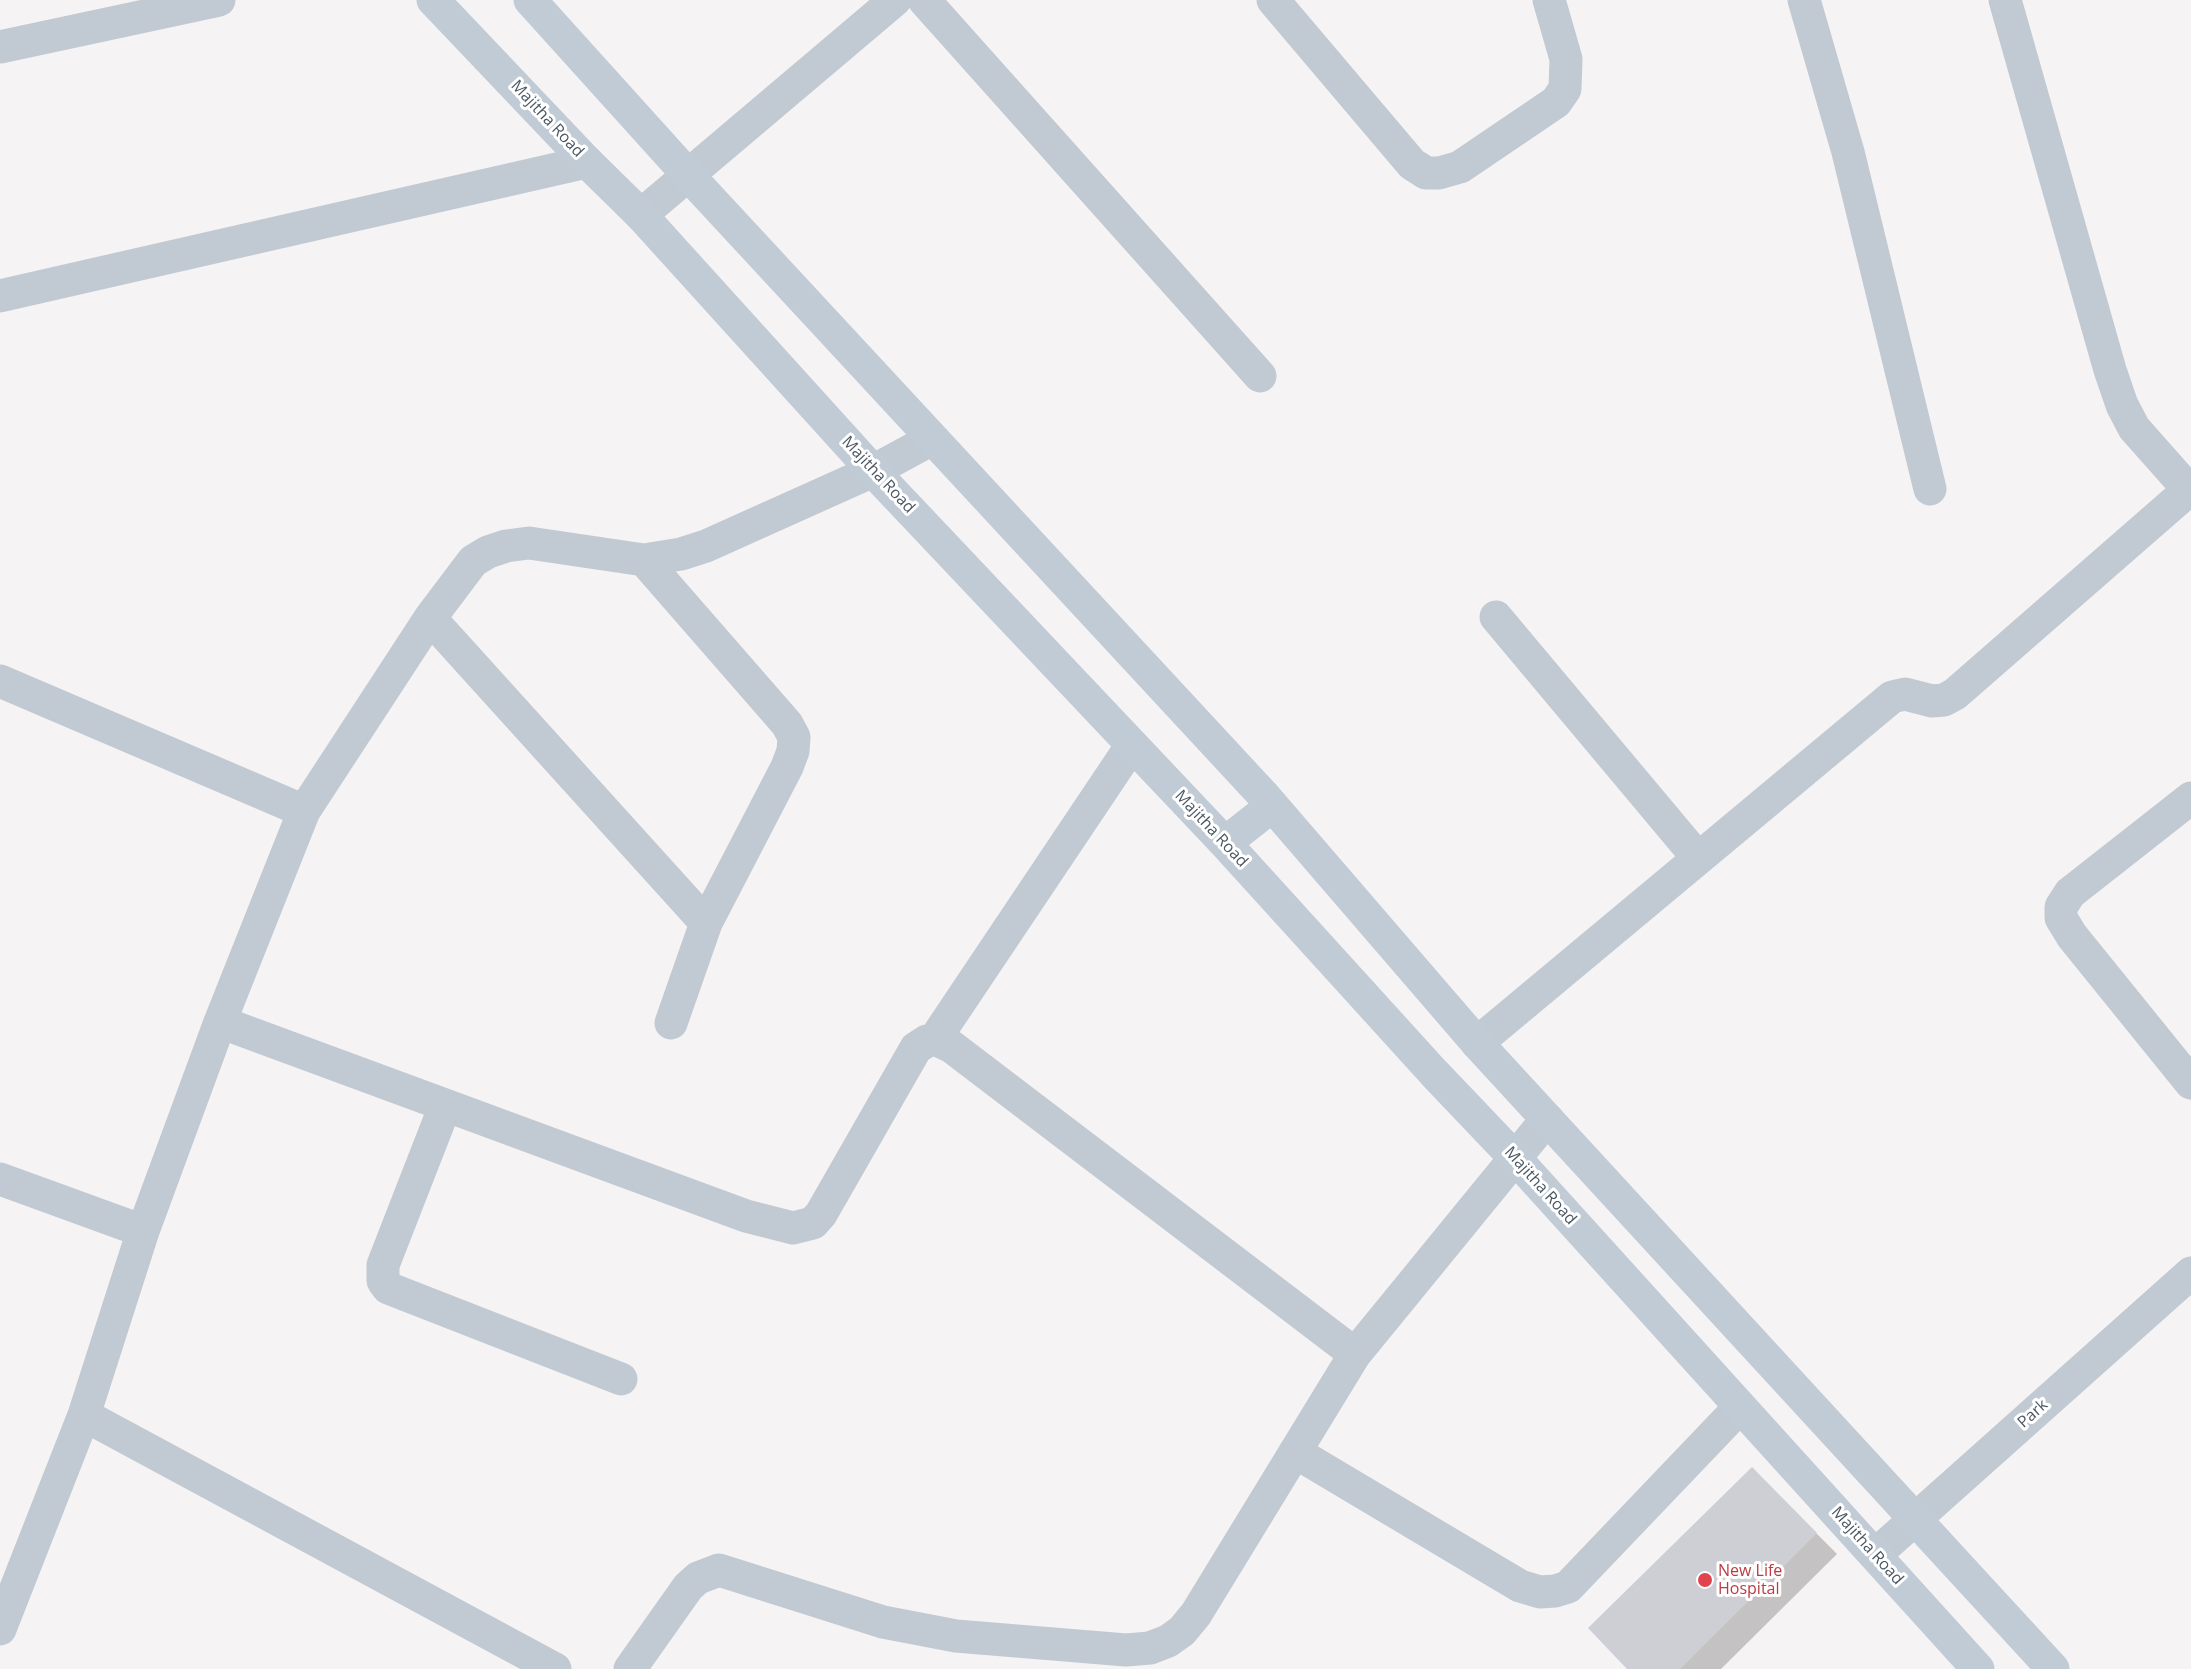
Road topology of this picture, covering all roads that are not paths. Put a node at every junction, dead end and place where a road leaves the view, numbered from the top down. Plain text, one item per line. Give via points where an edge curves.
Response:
1 (219, 0) edge
2 (433, 0) edge
3 (530, 0) edge
4 (895, 0) edge
5 (924, 0) edge
6 (1273, 0) edge
7 (1549, 0) edge
8 (1804, 0) edge
9 (2005, 0) edge
10 (0, 47) edge
11 (587, 162) junction
12 (689, 176) junction
13 (641, 215) junction
14 (0, 296) edge
15 (1260, 376) dead end
16 (932, 439) junction
17 (873, 471) junction
18 (1930, 489) dead end
19 (2190, 489) edge
20 (644, 560) junction
21 (1496, 617) dead end
22 (430, 618) junction
23 (0, 681) edge
24 (1132, 745) junction
25 (2191, 798) edge
26 (1272, 806) junction
27 (304, 811) junction
28 (1225, 843) junction
29 (1698, 858) junction
30 (706, 923) junction
31 (220, 1022) junction
32 (671, 1023) dead end
33 (935, 1040) junction
34 (1477, 1043) junction
35 (2191, 1083) edge
36 (445, 1106) junction
37 (1547, 1119) junction
38 (1515, 1158) junction
39 (0, 1179) edge
40 (143, 1231) junction
41 (2191, 1273) edge
42 (1355, 1354) junction
43 (621, 1378) dead end
44 (1740, 1407) junction
45 (84, 1415) junction
46 (1295, 1452) junction
47 (1916, 1520) junction
48 (1875, 1555) junction
49 (0, 1629) edge
50 (1182, 1631) junction
51 (555, 1669) edge
52 (630, 1669) edge
53 (1161, 1669) edge
54 (1978, 1669) edge
55 (2054, 1669) edge

1 - 10 street
2 - 11 main road, Majitha Road
3 - 12 main road
4 - 12 street
5 - 15 street
6 - 7 street via 1412,164 1426,173 1439,173 1460,167 1556,102 1565,89 1566,59
8 - 18 street via 1848,152
9 - 19 street via 2122,405 2134,428
11 - 13 main road, Majitha Road
11 - 14 street
12 - 13 street
12 - 16 main road
13 - 17 main road, Majitha Road
16 - 17 street
16 - 26 main road
17 - 20 street via 706,546
17 - 24 main road, Majitha Road
19 - 29 street via 1965,687 1944,700 1905,694 1892,697
20 - 22 street via 529,543 506,546 474,561
20 - 30 street via 787,724 794,737 794,751 787,767
21 - 29 street
22 - 27 street
22 - 30 street
23 - 27 street
24 - 28 main road, Majitha Road
24 - 33 street
25 - 35 street via 2070,893 2061,907 2061,918
26 - 28 main road
26 - 34 main road
27 - 31 street
28 - 38 main road, Majitha Road
29 - 34 street
30 - 32 street
31 - 36 street
31 - 40 street
33 - 36 street via 916,1048 821,1214 813,1223 793,1228 746,1216
33 - 42 street via 952,1047
34 - 37 main road
36 - 43 street via 383,1265 383,1281 388,1288
37 - 38 street
37 - 47 main road
38 - 42 street
38 - 44 main road, Majitha Road
39 - 40 street
40 - 45 street
41 - 47 street, Park
42 - 46 street
44 - 46 street via 1568,1587 1555,1591 1540,1592 1520,1586
44 - 48 main road, Majitha Road
45 - 49 street
45 - 51 street
46 - 50 street
47 - 48 street, Park
47 - 55 main road
48 - 54 main road, Majitha Road
50 - 52 street via 1150,1648 1126,1650 956,1636 883,1622 719,1570 698,1578 688,1587
50 - 53 street

